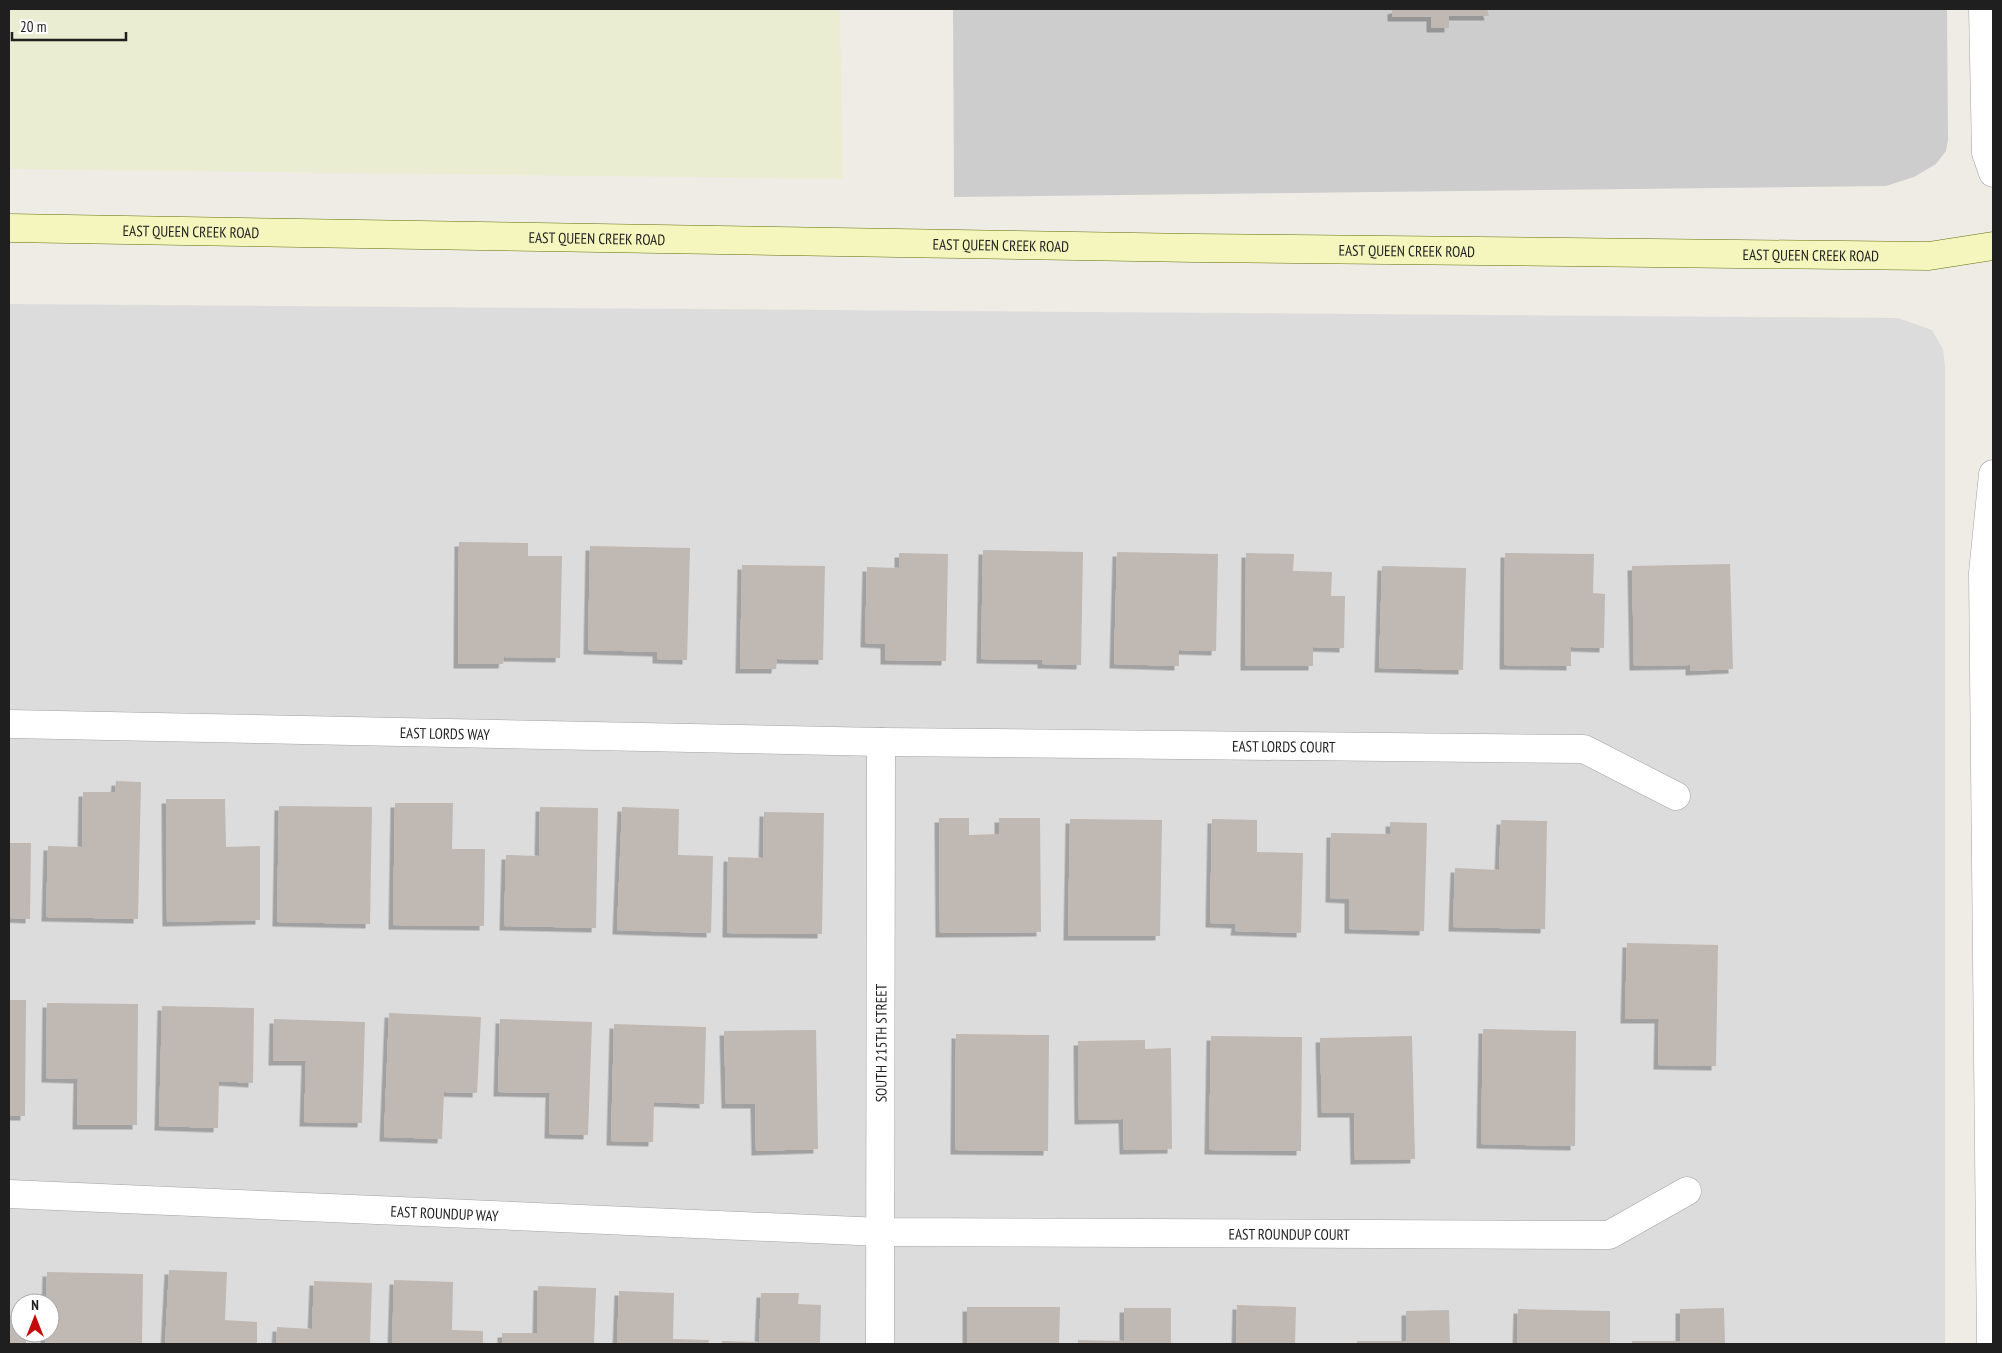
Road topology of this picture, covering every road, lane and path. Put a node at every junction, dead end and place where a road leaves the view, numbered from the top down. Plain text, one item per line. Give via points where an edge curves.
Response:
1 (1983, 9) edge
2 (1993, 173) edge
3 (9, 228) edge
4 (1993, 246) edge
5 (1993, 474) edge
6 (9, 724) edge
7 (881, 742) junction
8 (1676, 796) dead end
9 (1688, 1191) dead end
10 (9, 1194) edge
11 (881, 1232) junction
12 (880, 1344) edge
13 (1991, 1344) edge

1 - 2 street via 1986,153
3 - 4 main road, EAST QUEEN CREEK ROAD via 1194,248 1929,256
5 - 13 street via 1983,573
6 - 7 street, EAST LORDS WAY
7 - 8 street, EAST LORDS COURT via 1584,749
7 - 11 street, SOUTH 215TH STREET
9 - 11 street, EAST ROUNDUP COURT via 1609,1235
10 - 11 street, EAST ROUNDUP WAY
11 - 12 street, SOUTH 215TH STREET

